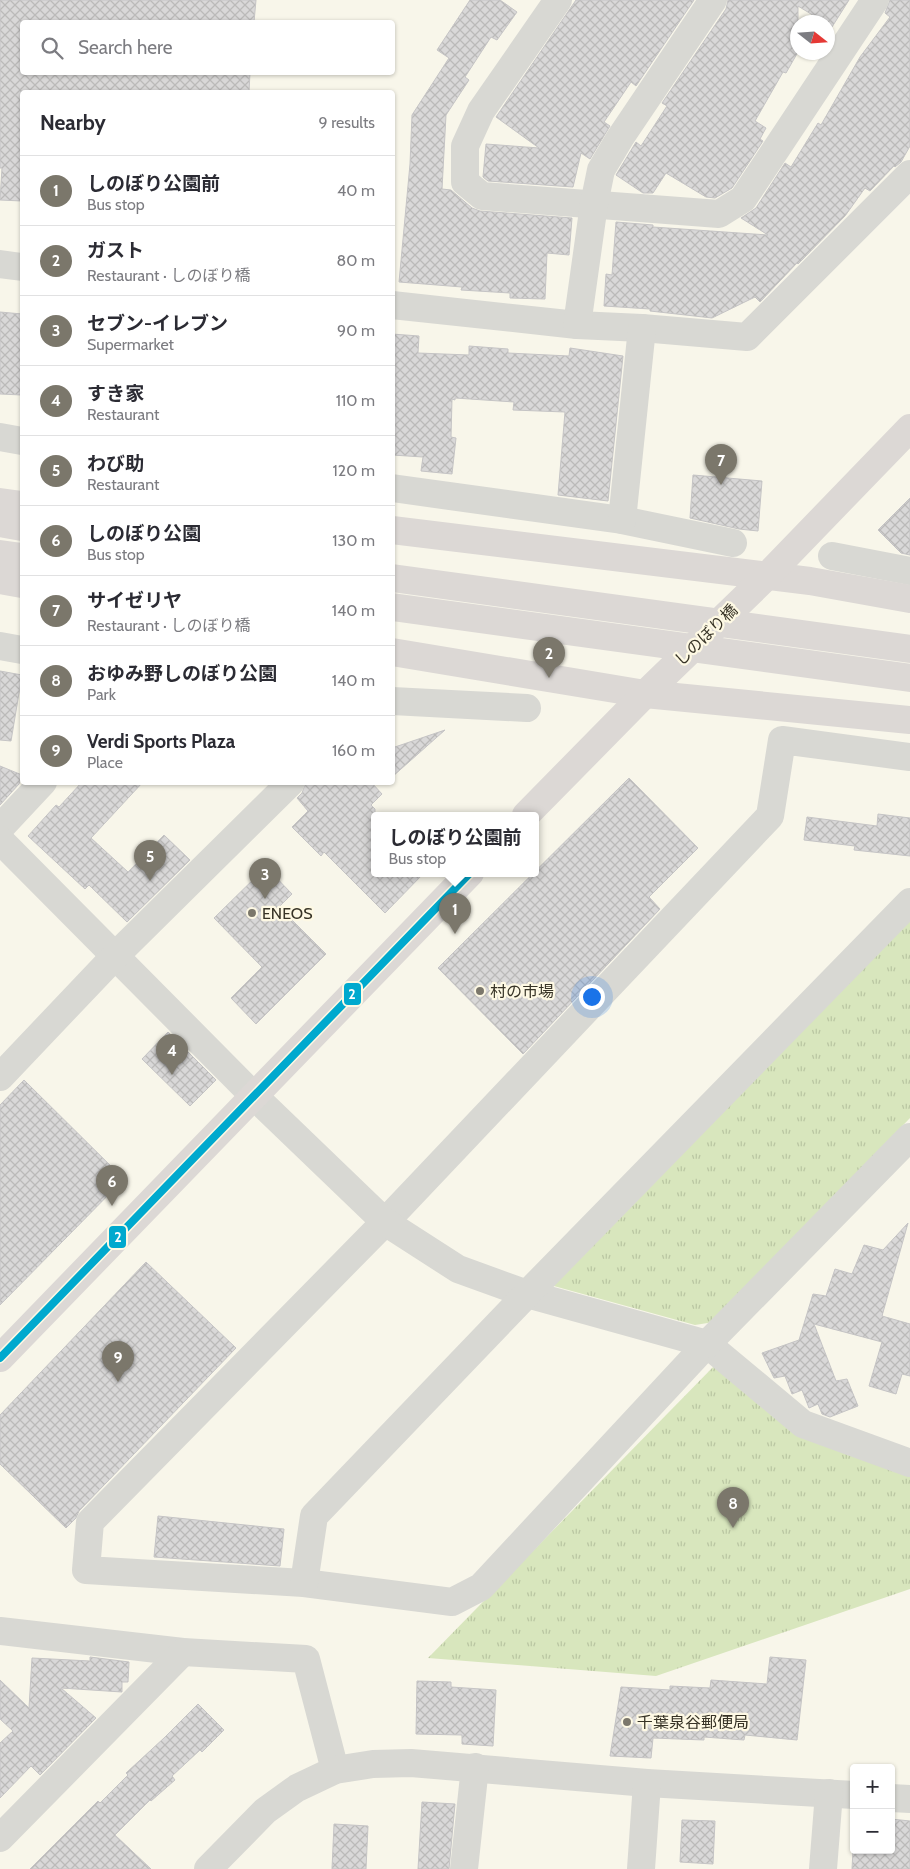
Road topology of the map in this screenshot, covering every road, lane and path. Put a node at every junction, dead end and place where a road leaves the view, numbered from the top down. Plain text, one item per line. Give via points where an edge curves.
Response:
1 (558, 0) edge
2 (713, 0) edge
3 (875, 0) edge
4 (910, 174) edge
5 (594, 204) junction
6 (0, 264) edge
7 (20, 266) edge
8 (395, 304) edge
9 (577, 325) junction
10 (642, 328) junction
11 (910, 428) edge
12 (0, 438) edge
13 (20, 441) edge
14 (395, 488) edge
15 (0, 502) edge
16 (20, 505) edge
17 (622, 520) junction
18 (0, 523) edge
19 (20, 527) edge
20 (395, 530) edge
21 (733, 543) dead end
22 (0, 554) edge
23 (832, 556) dead end
24 (20, 557) edge
25 (910, 571) edge
26 (767, 576) junction
27 (395, 578) edge
28 (0, 580) edge
29 (20, 584) edge
30 (910, 599) edge
31 (395, 607) edge
32 (0, 646) edge
33 (910, 649) edge
34 (20, 650) edge
35 (395, 652) edge
36 (910, 678) edge
37 (645, 694) junction
38 (395, 701) edge
39 (527, 708) dead end
40 (910, 720) edge
41 (910, 757) edge
42 (40, 785) edge
43 (288, 785) edge
44 (529, 812) edge
45 (0, 828) edge
46 (0, 840) edge
47 (466, 877) edge
48 (910, 902) edge
49 (116, 955) junction
50 (0, 1076) edge
51 (253, 1095) junction
52 (910, 1137) edge
53 (385, 1222) junction
54 (526, 1294) junction
55 (707, 1344) junction
56 (0, 1358) edge
57 (910, 1462) edge
58 (304, 1583) junction
59 (0, 1632) edge
60 (183, 1652) junction
61 (475, 1768) junction
62 (335, 1770) junction
63 (647, 1783) junction
64 (841, 1794) edge
65 (895, 1798) edge
66 (910, 1799) edge
67 (0, 1838) edge
68 (208, 1869) edge
69 (464, 1869) edge
70 (641, 1869) edge
71 (823, 1869) edge

1 - 5 street via 481,111 465,146 465,182 482,196
2 - 5 street via 601,170
3 - 5 street via 743,199 719,214
4 - 10 street via 747,337
5 - 9 street
6 - 7 street
8 - 9 street
9 - 10 street
10 - 17 street
11 - 26 street, しのぼり橋
12 - 13 street
14 - 17 street
15 - 16 street
17 - 21 street
18 - 19 street
20 - 26 street
22 - 24 street
23 - 25 street
26 - 30 street
26 - 37 street, しのぼり橋
27 - 33 street
28 - 29 street
31 - 36 street
32 - 34 street
35 - 37 street
37 - 40 street
37 - 44 street, しのぼり橋
38 - 39 street
41 - 53 street via 782,740 770,816
42 - 45 street
43 - 49 street
46 - 49 street
47 - 51 street
48 - 54 street
49 - 50 street
49 - 51 street
51 - 53 street
51 - 56 street
52 - 55 street
53 - 54 street via 458,1269
53 - 58 street via 90,1522 86,1570
54 - 55 street
54 - 58 street via 314,1516
55 - 57 street via 803,1424
55 - 58 street via 481,1587 452,1602
59 - 60 street
60 - 62 street via 306,1659
60 - 67 street
61 - 62 street via 411,1763
61 - 63 street
61 - 69 street
62 - 68 street via 297,1788 265,1811
63 - 64 street
63 - 70 street
64 - 71 street
65 - 66 street

